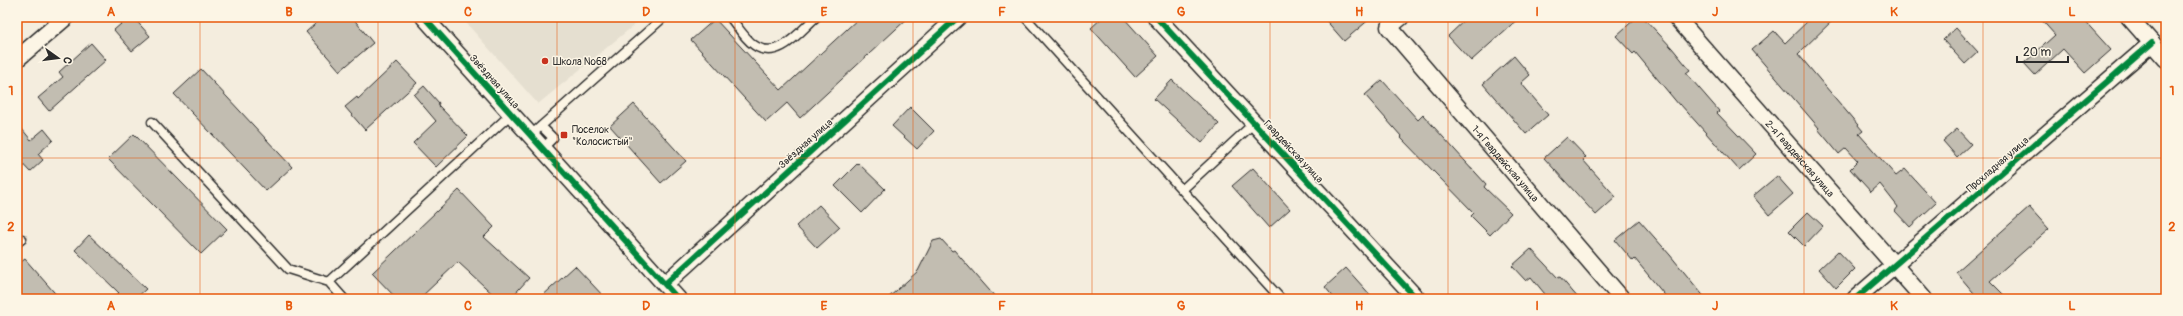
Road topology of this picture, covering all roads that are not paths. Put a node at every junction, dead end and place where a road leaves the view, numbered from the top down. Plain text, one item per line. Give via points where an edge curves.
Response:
1 (66, 17) edge
2 (424, 17) edge
3 (664, 17) edge
4 (730, 17) edge
5 (816, 17) edge
6 (958, 17) edge
7 (1025, 17) edge
8 (1156, 17) edge
9 (1401, 17) edge
10 (1676, 17) edge
11 (2129, 17) edge
12 (2152, 43) junction
13 (17, 59) edge
14 (2166, 59) edge
15 (511, 114) junction
16 (152, 122) dead end
17 (1254, 123) junction
18 (536, 131) junction
19 (1182, 190) junction
20 (1894, 265) junction
21 (329, 282) junction
22 (665, 284) junction
23 (344, 299) edge
24 (678, 299) edge
25 (1280, 299) edge
26 (1417, 299) edge
27 (1622, 299) edge
28 (1855, 299) edge
29 (1924, 299) edge

1 - 13 street
2 - 15 street, Звёздная улица
3 - 18 lane
4 - 5 lane via 754,45 764,50 784,47
6 - 22 street, Звёздная улица
7 - 19 lane
8 - 17 street, Гвардейская улица
9 - 27 street, 1-я Гвардейская улица via 1389,27
10 - 20 street, 2-я Гвардейская улица
11 - 12 street
12 - 14 street
12 - 20 street, Прохладная улица
15 - 18 street, Звёздная улица
15 - 21 lane
16 - 21 lane via 288,269
17 - 19 lane
17 - 26 street, Гвардейская улица
18 - 22 street, Звёздная улица via 542,149
19 - 25 lane
20 - 28 street, Прохладная улица
20 - 29 street, 2-я Гвардейская улица
21 - 23 lane
22 - 24 street, Звёздная улица

